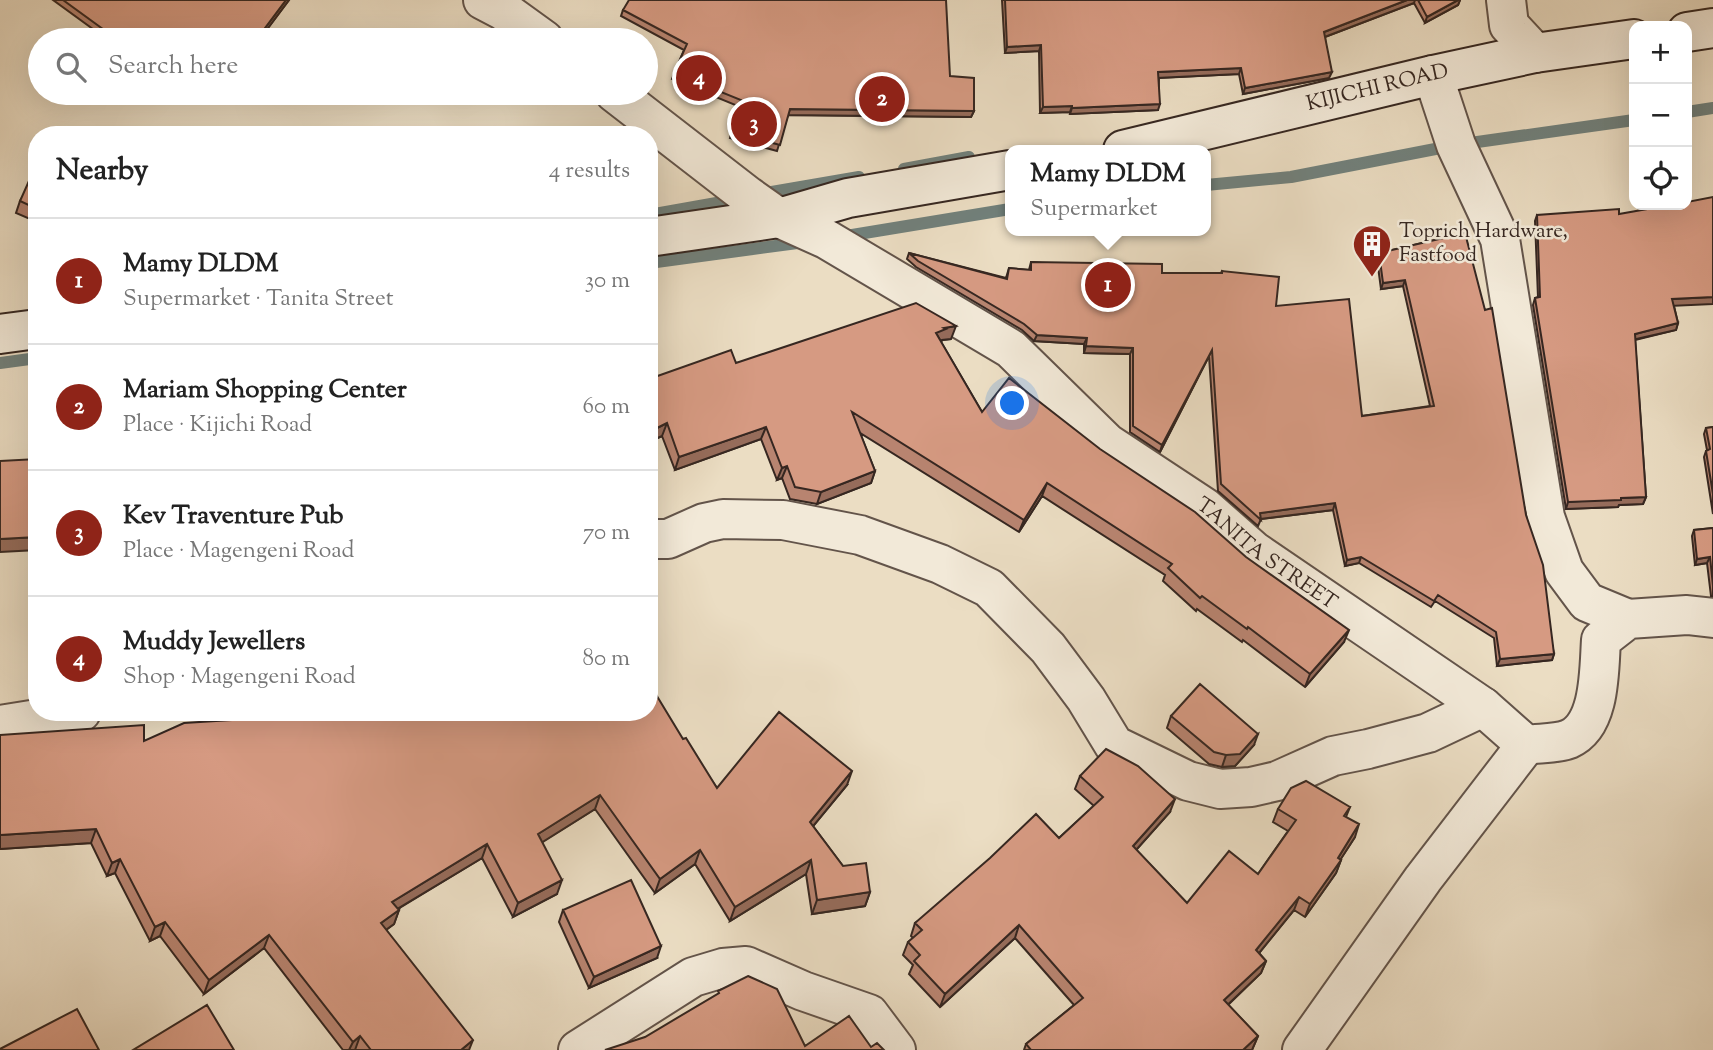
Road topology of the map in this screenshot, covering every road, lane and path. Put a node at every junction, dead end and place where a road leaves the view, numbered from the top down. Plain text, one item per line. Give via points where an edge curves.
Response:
1 (483, 0) edge
2 (1506, 0) edge
3 (527, 28) edge
4 (1713, 28) edge
5 (1692, 31) edge
6 (1629, 40) edge
7 (1535, 53) junction
8 (1433, 75) junction
9 (630, 105) edge
10 (658, 126) edge
11 (658, 126) edge
12 (1144, 145) edge
13 (1005, 171) edge
14 (779, 218) junction
15 (658, 236) edge
16 (28, 330) edge
17 (0, 334) edge
18 (658, 539) edge
19 (1713, 618) edge
20 (1628, 619) junction
21 (1483, 707) junction
22 (28, 721) edge
23 (0, 725) edge
24 (1526, 745) junction
25 (578, 1050) edge
26 (896, 1050) edge
27 (1302, 1050) edge

1 - 3 street
2 - 7 street via 1509,25
4 - 5 street
6 - 7 street, KIJICHI ROAD
7 - 8 street, KIJICHI ROAD
8 - 12 street, KIJICHI ROAD
8 - 20 street via 1456,145 1500,240 1545,517 1564,571 1587,602
9 - 10 street, TANITA STREET
11 - 14 street, TANITA STREET
13 - 14 street via 848,198
14 - 15 street
14 - 21 street, TANITA STREET via 826,240 1012,349 1107,443 1204,507 1254,551
16 - 17 street
18 - 21 street via 723,519 783,520 860,535 940,564 989,588 1048,648 1114,745 1188,781 1220,789 1277,781 1333,755 1428,733
19 - 20 street
20 - 24 street via 1601,640 1597,690 1588,723 1569,739
21 - 24 street, TANITA STREET
22 - 23 street
24 - 27 street via 1423,879
25 - 26 street via 693,977 746,966 869,1014

